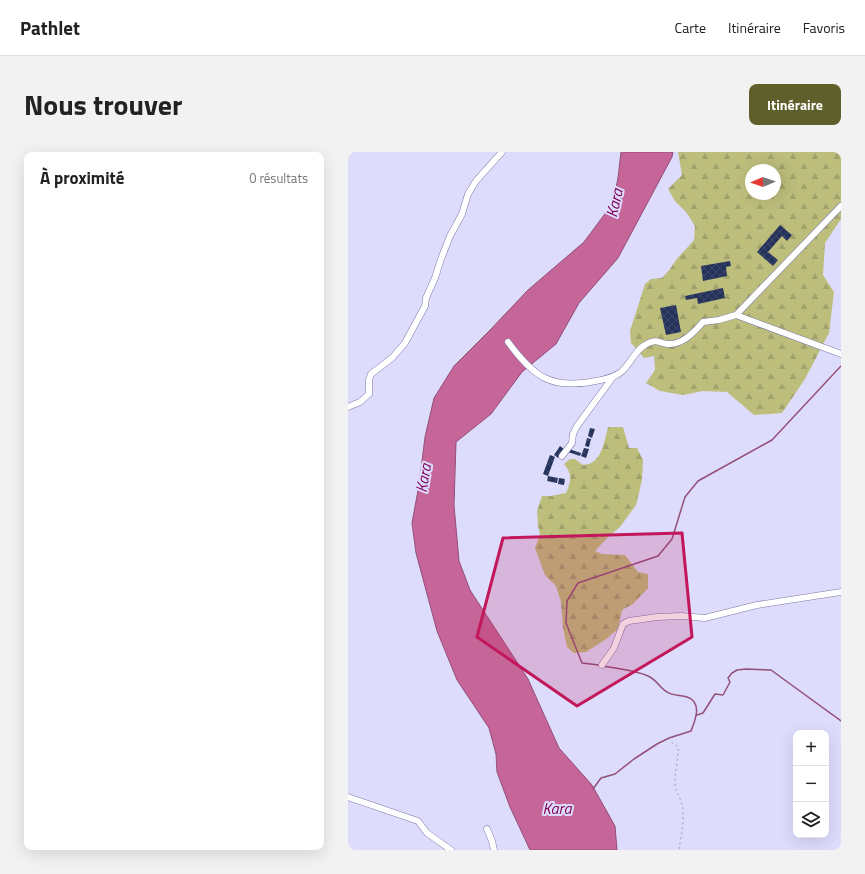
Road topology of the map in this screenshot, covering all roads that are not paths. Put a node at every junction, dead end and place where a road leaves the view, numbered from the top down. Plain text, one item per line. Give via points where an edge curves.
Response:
1 (502, 152) edge
2 (841, 206) edge
3 (736, 315) junction
4 (508, 342) dead end
5 (841, 354) edge
6 (613, 377) junction
7 (348, 407) edge
8 (562, 456) dead end
9 (841, 592) edge
10 (602, 665) dead end
11 (348, 797) edge
12 (487, 829) dead end
13 (451, 850) edge
14 (494, 850) edge

1 - 7 street via 468,194 425,306 405,343 392,358 371,374 369,394 360,402
2 - 3 street
3 - 5 street
3 - 6 street via 703,322 689,337 677,342 669,344 653,341 646,344 636,352 622,371
4 - 6 street via 526,365 556,383 584,383
6 - 8 street via 577,426 572,443
9 - 10 street via 757,605 705,618 666,616 629,621 623,624 614,648
11 - 13 street via 418,821 427,833
12 - 14 street

